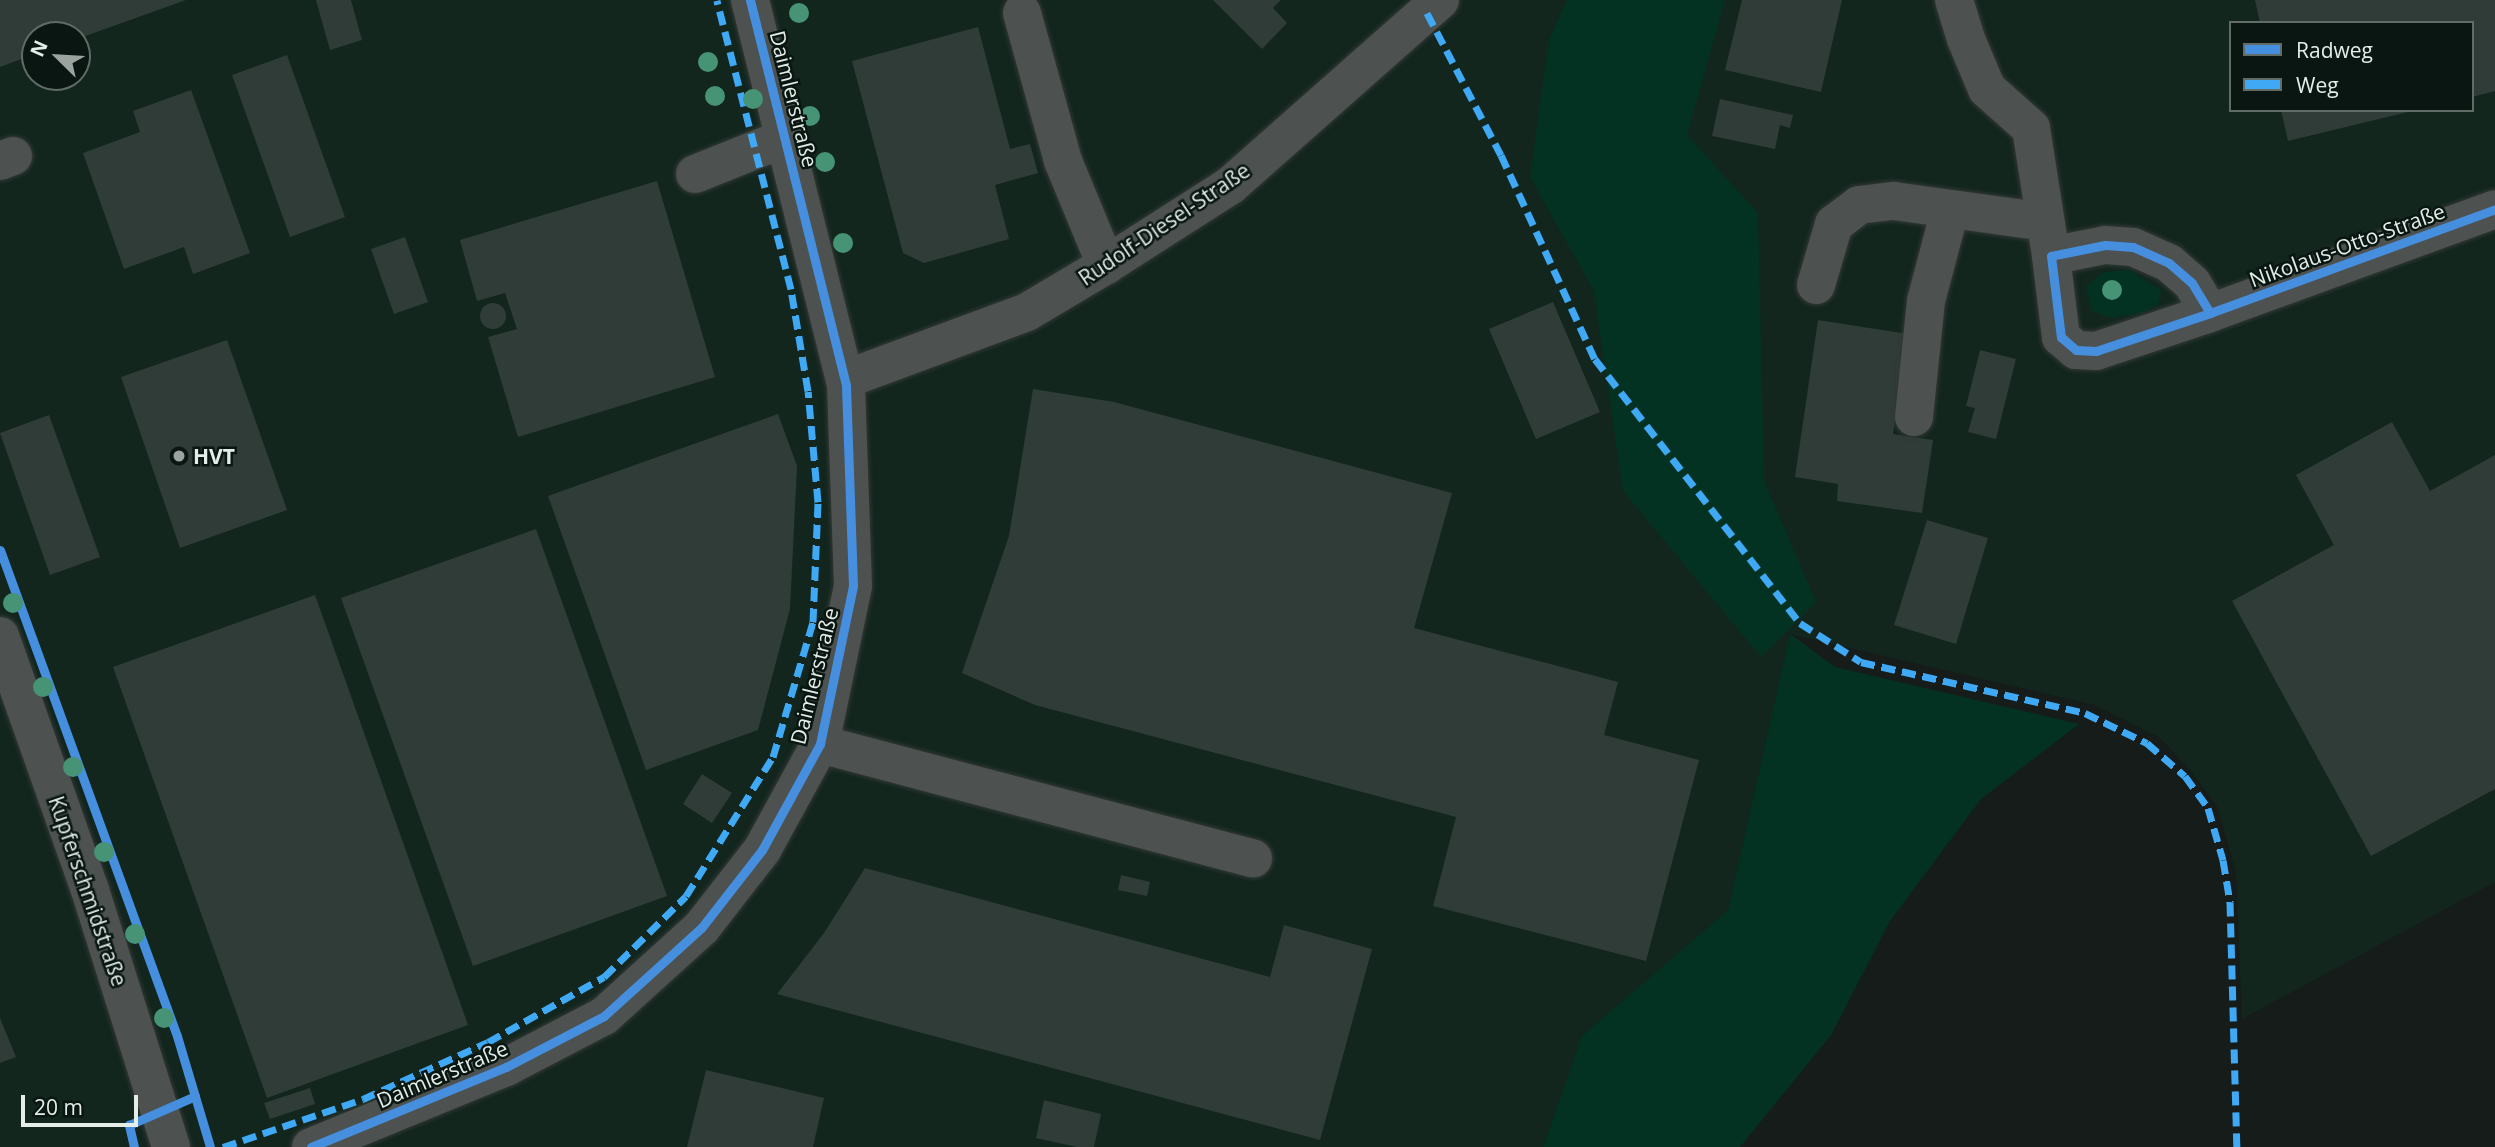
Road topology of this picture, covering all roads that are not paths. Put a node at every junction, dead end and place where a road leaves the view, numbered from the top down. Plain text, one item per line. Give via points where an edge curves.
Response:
1 (750, 0) edge
2 (1440, 0) edge
3 (1954, 0) edge
4 (1022, 13) dead end
5 (785, 138) junction
6 (695, 174) dead end
7 (2495, 209) edge
8 (1950, 210) junction
9 (2048, 239) junction
10 (1106, 265) junction
11 (1816, 285) dead end
12 (2210, 313) junction
13 (846, 379) junction
14 (1914, 417) dead end
15 (0, 636) edge
16 (820, 744) junction
17 (1253, 858) dead end
18 (171, 1147) edge
19 (312, 1147) edge

1 - 5 street, Daimlerstraße
2 - 10 street, Rudolf-Diesel-Straße via 1231,185
3 - 9 street, Nikolaus-Otto-Straße via 1987,89 2031,128
4 - 10 street via 1063,161
5 - 6 street
5 - 13 street, Daimlerstraße
7 - 12 street, Nikolaus-Otto-Straße
8 - 9 street
8 - 11 street via 1894,201 1859,205 1834,224
8 - 14 street via 1926,301
9 - 12 street via 2133,247 2192,283
9 - 12 street, Nikolaus-Otto-Straße via 2061,337 2076,350 2096,351
10 - 13 street, Rudolf-Diesel-Straße via 1027,312
13 - 16 street, Daimlerstraße via 853,586
15 - 18 street, Kupferschmidstraße via 90,890
16 - 17 street, Daimlerstraße
16 - 19 street, Daimlerstraße via 762,850 702,927 604,1016 506,1067

